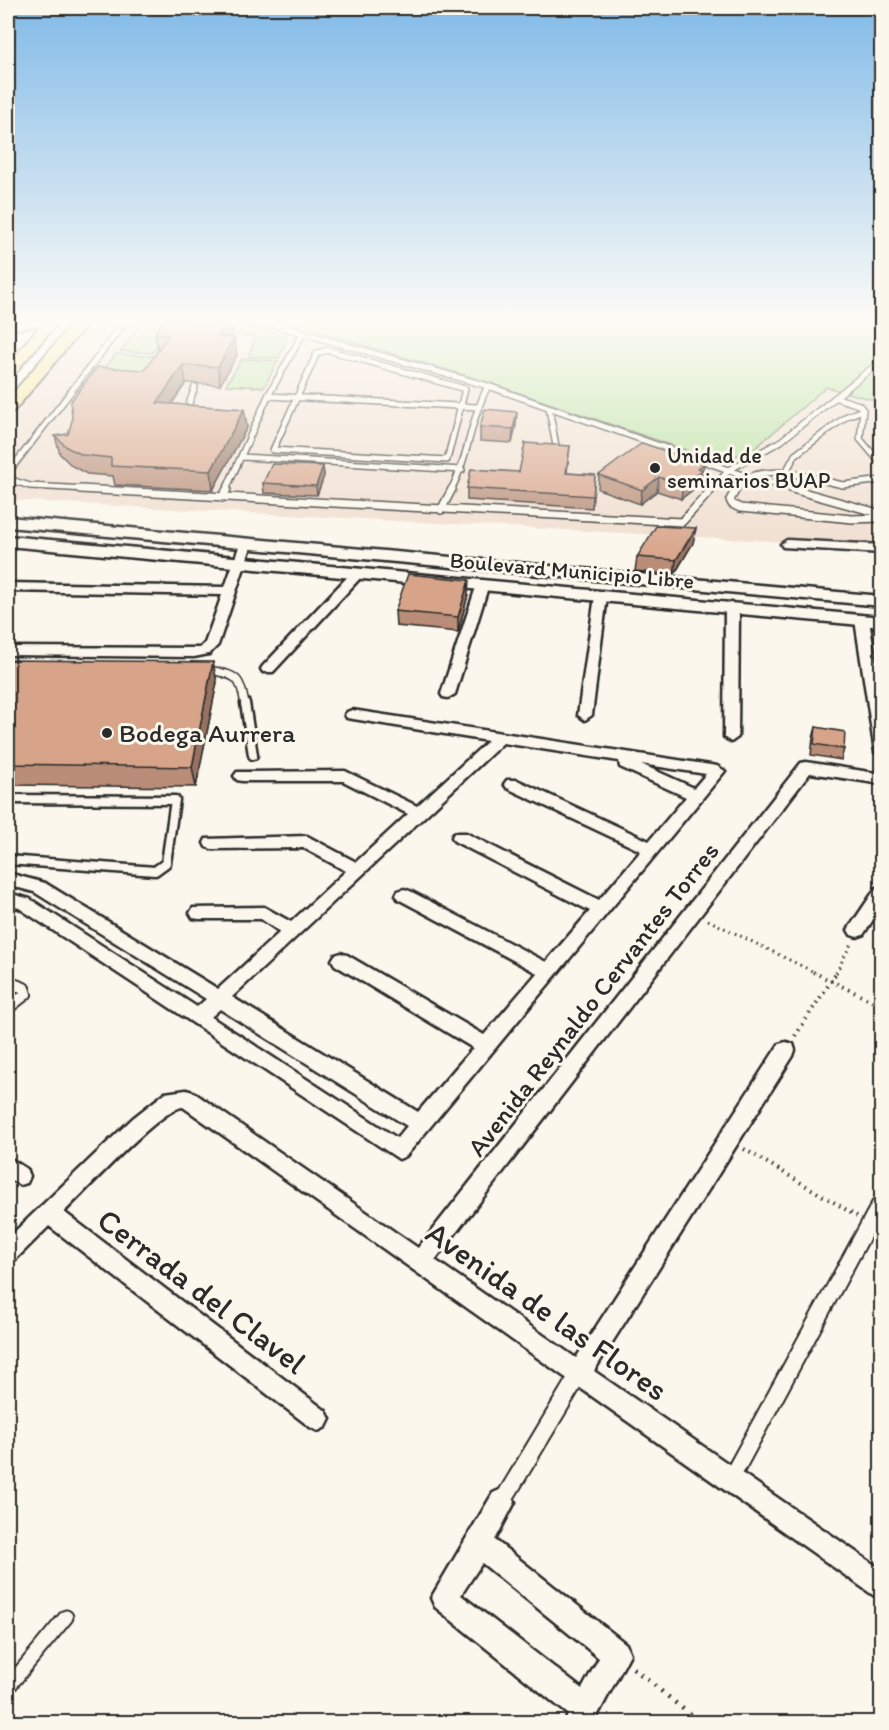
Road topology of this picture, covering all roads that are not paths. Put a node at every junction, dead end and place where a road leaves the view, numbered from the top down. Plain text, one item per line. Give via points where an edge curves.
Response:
1 (298, 398) edge
2 (66, 399) edge
3 (191, 399) edge
4 (267, 399) edge
5 (313, 399) edge
6 (462, 399) edge
7 (481, 399) edge
8 (523, 399) edge
9 (836, 399) edge
10 (839, 399) edge
11 (460, 406) junction
12 (477, 407) junction
13 (549, 408) junction
14 (863, 410) junction
15 (188, 418) edge
16 (245, 423) dead end
17 (256, 423) junction
18 (556, 446) edge
19 (242, 457) junction
20 (882, 465) edge
21 (462, 470) junction
22 (729, 470) junction
23 (786, 472) junction
24 (9, 475) edge
25 (746, 476) junction
26 (882, 480) edge
27 (222, 498) junction
28 (441, 510) junction
29 (882, 516) edge
30 (8, 522) edge
31 (8, 541) edge
32 (246, 544) junction
33 (787, 544) dead end
34 (882, 549) edge
35 (239, 562) junction
36 (358, 573) junction
37 (483, 584) junction
38 (8, 587) edge
39 (230, 591) junction
40 (601, 596) junction
41 (882, 601) edge
42 (732, 608) junction
43 (862, 620) junction
44 (882, 622) edge
45 (8, 651) edge
46 (200, 668) edge
47 (268, 669) dead end
48 (448, 694) dead end
49 (352, 715) dead end
50 (585, 715) dead end
51 (731, 737) dead end
52 (500, 738) junction
53 (882, 752) edge
54 (605, 754) junction
55 (253, 755) dead end
56 (242, 776) dead end
57 (882, 779) edge
58 (512, 784) dead end
59 (697, 796) junction
60 (8, 800) edge
61 (419, 813) junction
62 (460, 837) dead end
63 (212, 843) dead end
64 (652, 849) junction
65 (8, 860) edge
66 (358, 870) junction
67 (8, 879) edge
68 (39, 887) junction
69 (882, 892) edge
70 (404, 895) dead end
71 (16, 901) edge
72 (601, 909) junction
73 (199, 913) dead end
74 (858, 930) road end
75 (292, 931) junction
76 (340, 960) dead end
77 (548, 971) junction
78 (8, 982) edge
79 (220, 998) junction
80 (8, 1008) edge
81 (199, 1017) junction
82 (486, 1046) junction
83 (786, 1050) road end
84 (420, 1125) junction
85 (882, 1199) edge
86 (48, 1213) junction
87 (8, 1252) edge
88 (420, 1263) junction
89 (579, 1374) junction
90 (318, 1419) dead end
91 (730, 1480) junction
92 (502, 1502) joint
93 (479, 1544) junction
94 (882, 1586) edge
95 (66, 1617) dead end
96 (8, 1687) edge
97 (582, 1716) edge

1 - 11 lane via 273,450 447,460
2 - 24 lane
3 - 15 lane via 185,416
4 - 17 lane
5 - 11 lane
6 - 11 lane
7 - 12 lane
8 - 13 lane
9 - 22 lane via 781,441
10 - 14 lane
11 - 12 lane
12 - 21 lane
13 - 18 lane
13 - 22 lane
14 - 20 lane via 860,439
14 - 23 lane via 847,416 795,455
16 - 17 lane
17 - 19 lane
19 - 21 lane
19 - 27 lane
21 - 28 lane
22 - 25 lane
22 - 28 lane via 682,522
23 - 25 lane
23 - 26 lane via 849,485
24 - 27 lane via 30,486
25 - 29 lane
25 - 29 lane via 730,500 740,508 852,519
27 - 28 lane
30 - 32 main road, Boulevard Municipio Libre
31 - 35 main road, Boulevard Municipio Libre
32 - 35 street
32 - 41 main road, Boulevard Municipio Libre
33 - 34 street
35 - 36 main road, Boulevard Municipio Libre
35 - 39 street
36 - 37 main road, Boulevard Municipio Libre
36 - 47 street
37 - 40 main road, Boulevard Municipio Libre
37 - 48 street
38 - 39 street
39 - 45 street via 211,645 204,651
40 - 42 main road, Boulevard Municipio Libre
40 - 50 street
42 - 43 main road, Boulevard Municipio Libre
42 - 51 street
43 - 44 main road, Boulevard Municipio Libre
43 - 53 street
46 - 55 lane via 234,676 242,685
49 - 52 street
52 - 54 street
52 - 61 street
54 - 59 street
54 - 59 street via 717,771
56 - 61 street via 345,776
57 - 88 street, Avenida Reynaldo Cervantes Torres via 806,767
58 - 64 street
59 - 64 street
60 - 65 lane via 175,800 166,863 161,869
61 - 66 street
62 - 72 street
63 - 66 street via 307,842
64 - 72 street
66 - 75 street
67 - 68 street
68 - 71 street
68 - 79 street
69 - 74 street
70 - 77 street
71 - 81 street
72 - 77 street
73 - 75 street via 264,913
75 - 79 street
76 - 82 street
77 - 82 street
78 - 80 lane via 24,988 26,994
79 - 81 street
79 - 84 street
81 - 84 street via 399,1150
82 - 84 street
83 - 89 street
85 - 91 street
86 - 87 street
86 - 88 street, Avenida de las Flores via 140,1124 172,1099 186,1098
86 - 90 street, Cerrada del Clavel
88 - 89 street, Avenida de las Flores
89 - 91 street, Avenida de las Flores
89 - 92 street
91 - 94 street, Avenida de las Flores
92 - 93 street
93 - 97 street via 444,1598
93 - 97 street via 616,1654
95 - 96 lane

